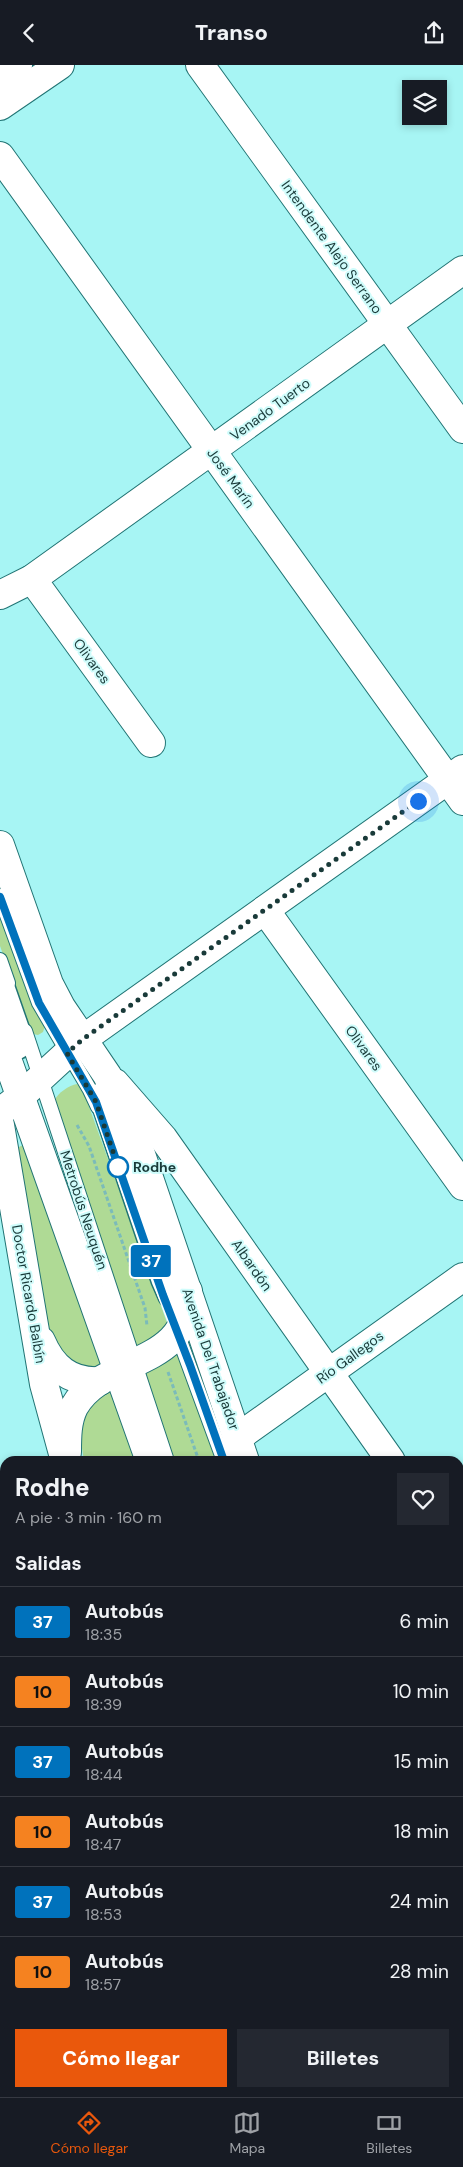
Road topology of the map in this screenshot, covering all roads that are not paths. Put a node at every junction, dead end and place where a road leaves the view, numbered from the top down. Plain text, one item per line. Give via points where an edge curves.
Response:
1 (18, 65) edge
2 (60, 65) edge
3 (200, 65) edge
4 (0, 78) edge
5 (0, 107) edge
6 (0, 156) edge
7 (463, 270) edge
8 (388, 324) junction
9 (463, 429) edge
10 (211, 451) junction
11 (32, 579) junction
12 (0, 595) edge
13 (151, 743) dead end
14 (458, 783) edge
15 (0, 845) edge
16 (0, 897) edge
17 (265, 910) junction
18 (0, 960) edge
19 (0, 976) edge
20 (0, 1008) edge
21 (0, 1039) edge
22 (71, 1047) junction
23 (22, 1072) edge
24 (104, 1086) junction
25 (10, 1105) edge
26 (0, 1125) edge
27 (463, 1186) edge
28 (463, 1277) edge
29 (188, 1291) junction
30 (34, 1318) junction
31 (178, 1333) junction
32 (118, 1372) junction
33 (328, 1373) junction
34 (241, 1449) edge
35 (64, 1456) edge
36 (66, 1456) edge
37 (148, 1456) edge
38 (164, 1456) edge
39 (222, 1456) edge
40 (387, 1456) edge

1 - 4 street
2 - 5 street
3 - 8 street, Intendente Alejo Serrano
6 - 10 street, José Marín
7 - 8 street, Venado Tuerto
8 - 9 street, Intendente Alejo Serrano
8 - 10 street, Venado Tuerto
10 - 11 street, Venado Tuerto
10 - 14 street, José Marín
11 - 12 street, Venado Tuerto
11 - 13 street, Olivares
14 - 17 street
15 - 22 street, Avenida Del Trabajador
16 - 22 lane via 32,988
17 - 22 street
17 - 27 street, Olivares
18 - 23 lane, Metrobús Neuquén
19 - 20 street via 23,1042 19,1048 13,1045
21 - 23 street
22 - 23 street
22 - 24 street, Avenida Del Trabajador
22 - 31 lane via 96,1102
23 - 25 street
23 - 32 lane, Metrobús Neuquén
24 - 24 street via 101,1093 105,1092 109,1096 182,1313 162,1280
24 - 29 street, Avenida Del Trabajador via 134,1129
24 - 33 street, Albardón via 163,1138
25 - 32 street
26 - 30 street, Doctor Ricardo Balbín
28 - 33 street, Río Gallegos
29 - 31 street, Doctor Ricardo Balbín via 187,1316
29 - 34 street, Avenida Del Trabajador
30 - 32 street via 48,1355 72,1379 82,1381
30 - 35 street, Doctor Ricardo Balbín via 47,1401
31 - 32 street, Doctor Ricardo Balbín via 166,1345
31 - 39 lane
32 - 36 street, Doctor Ricardo Balbín via 86,1392 74,1408 68,1427
32 - 37 street
32 - 38 lane, Metrobús Neuquén
33 - 34 street, Río Gallegos
33 - 40 street, Albardón

